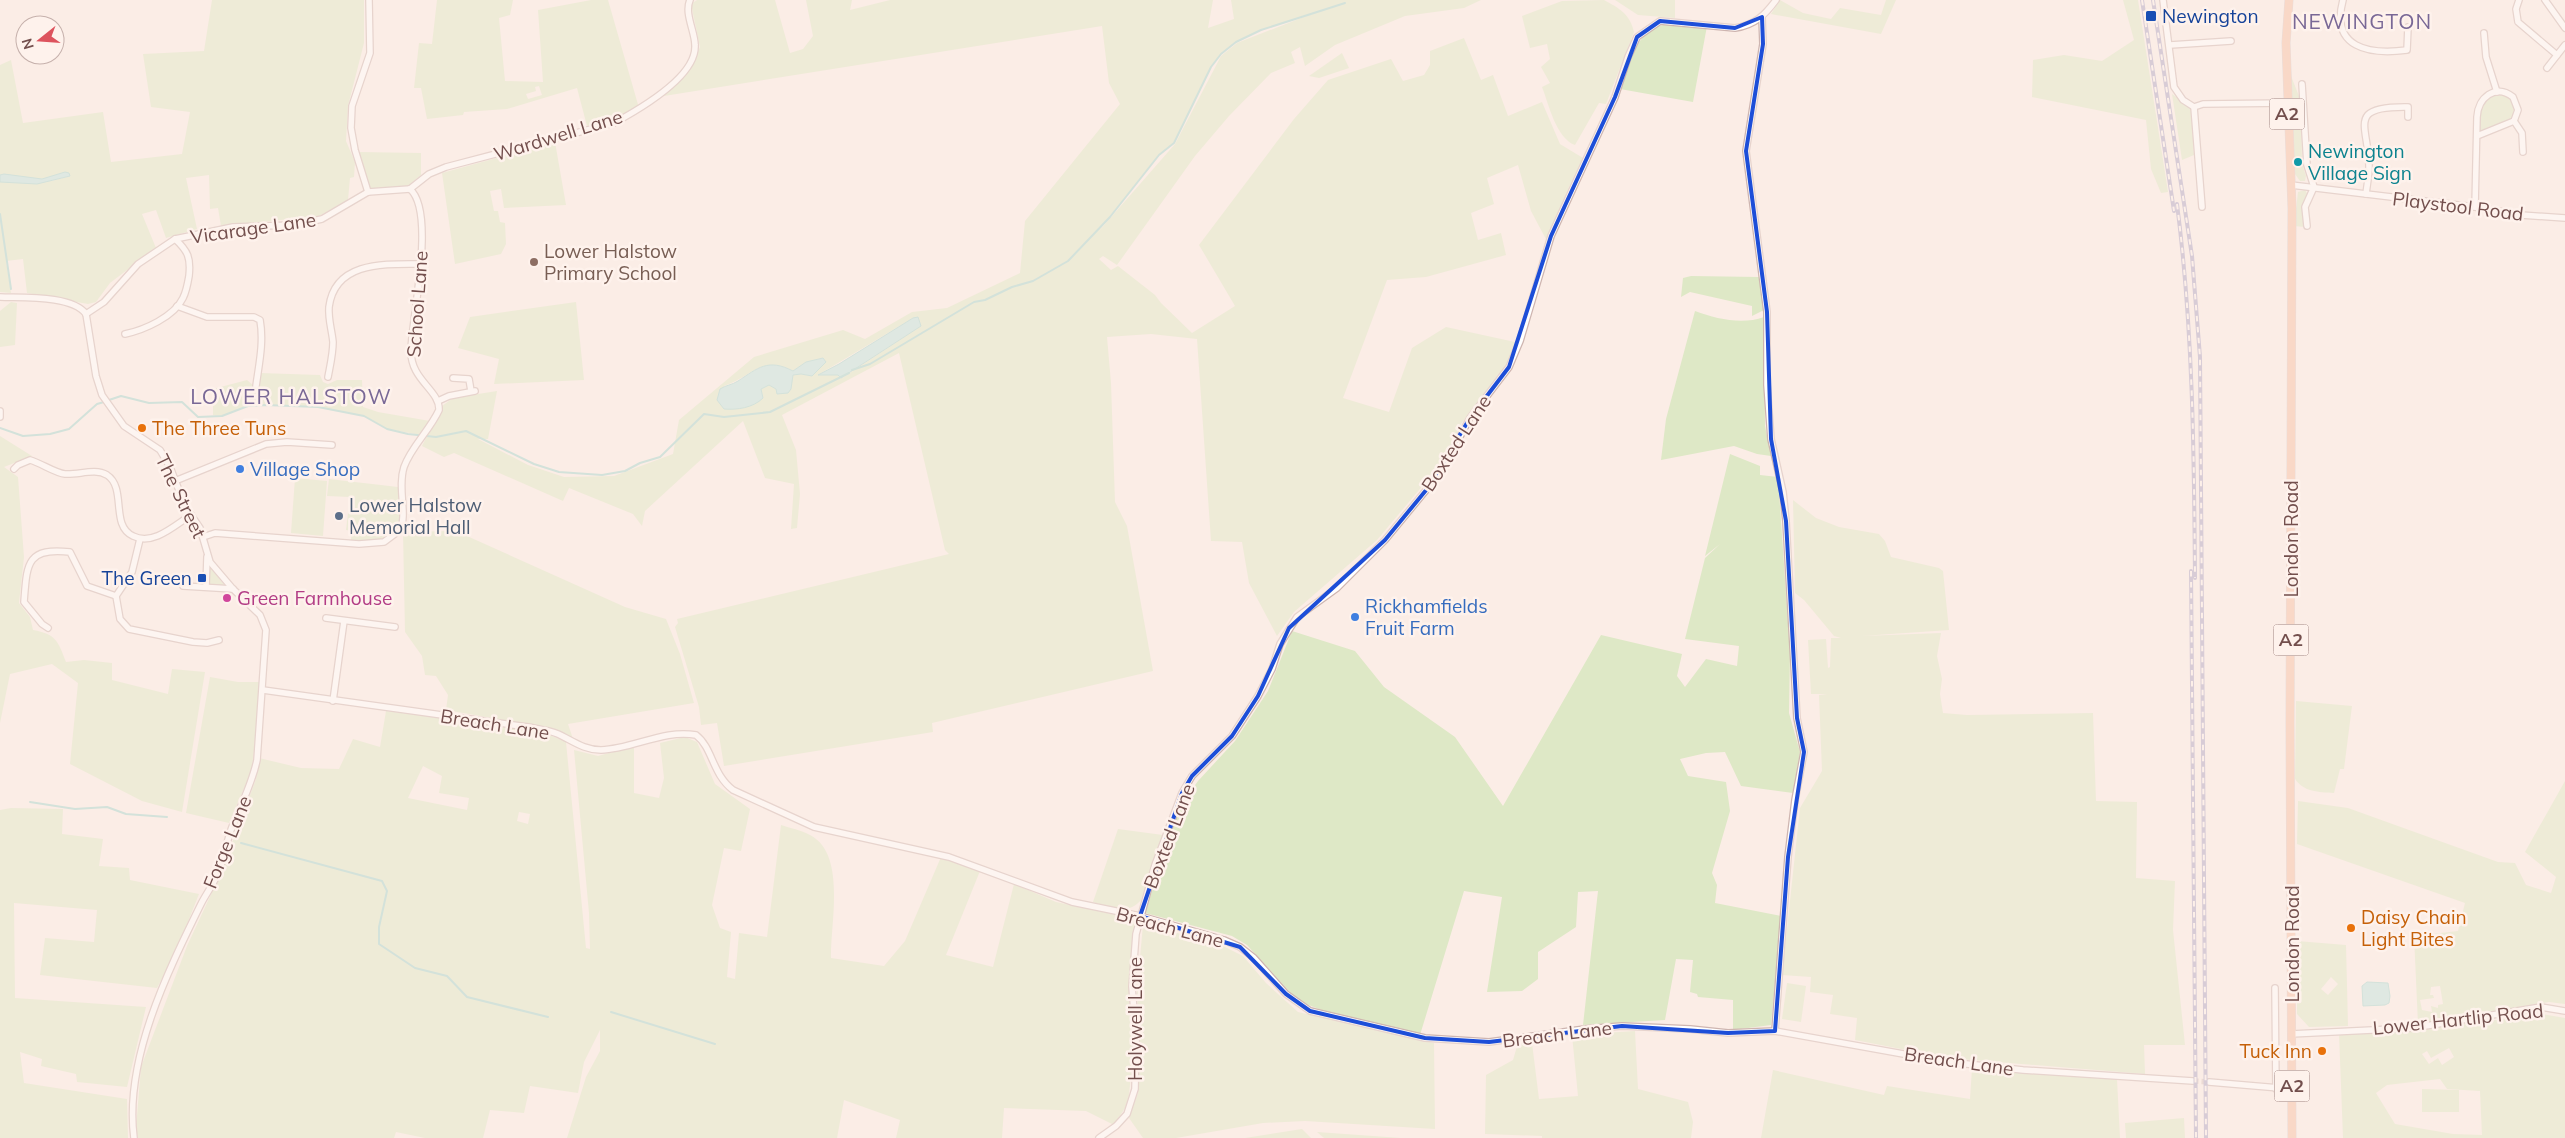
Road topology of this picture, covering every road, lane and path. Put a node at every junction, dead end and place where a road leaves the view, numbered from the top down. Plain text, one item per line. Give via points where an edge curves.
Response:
1 (369, 0) edge
2 (690, 0) edge
3 (1776, 0) edge
4 (2163, 0) edge
5 (2289, 0) edge
6 (2343, 0) edge
7 (2519, 0) edge
8 (2545, 0) edge
9 (1762, 17) junction
10 (2408, 27) dead end
11 (2565, 28) edge
12 (2484, 33) dead end
13 (2231, 41) dead end
14 (2170, 45) junction
15 (2565, 45) edge
16 (2557, 56) junction
17 (2547, 68) dead end
18 (2302, 84) dead end
19 (2497, 92) junction
20 (2287, 103) junction
21 (2194, 107) junction
22 (2408, 117) dead end
23 (2514, 121) junction
24 (2476, 136) junction
25 (2523, 152) dead end
26 (364, 184) junction
27 (2291, 185) junction
28 (2314, 187) junction
29 (410, 189) junction
30 (368, 192) junction
31 (2366, 194) junction
32 (358, 197) junction
33 (2202, 207) dead end
34 (2475, 207) junction
35 (2565, 218) edge
36 (2307, 226) dead end
37 (175, 239) junction
38 (420, 264) junction
39 (0, 297) edge
40 (177, 306) junction
41 (86, 314) junction
42 (125, 334) dead end
43 (328, 377) dead end
44 (453, 378) dead end
45 (256, 386) dead end
46 (438, 400) junction
47 (0, 411) edge
48 (0, 417) edge
49 (332, 444) dead end
50 (14, 469) dead end
51 (175, 481) junction
52 (191, 515) junction
53 (203, 537) junction
54 (140, 539) junction
55 (207, 555) junction
56 (182, 578) dead end
57 (206, 587) junction
58 (233, 589) junction
59 (116, 596) junction
60 (326, 618) dead end
61 (344, 621) junction
62 (394, 626) dead end
63 (48, 628) dead end
64 (219, 640) dead end
65 (263, 690) junction
66 (333, 701) junction
67 (1140, 916) junction
68 (2275, 988) dead end
69 (2565, 1011) edge
70 (1775, 1030) junction
71 (2291, 1034) junction
72 (2193, 1081) tunnel mouth
73 (2209, 1082) tunnel mouth
74 (2276, 1088) junction
75 (2292, 1089) junction
76 (134, 1138) edge
77 (1100, 1138) edge
78 (2292, 1138) edge

1 - 26 street via 370,53 352,106 352,128
2 - 29 street, Wardwell Lane via 690,20 696,46 692,57 676,82 635,112 614,123 446,167 429,174
3 - 9 street
4 - 14 street
5 - 20 main road, London Road / A2
6 - 10 street via 2340,12 2342,31 2361,49 2407,50
7 - 16 street via 2516,10 2518,22
8 - 11 street
9 - 67 street, Boxted Lane via 1746,27 1736,28 1660,21 1637,37 1615,97 1551,236 1520,341 1509,367 1470,418 1427,489 1385,540 1337,588 1297,617 1289,628 1258,696 1232,736 1192,776 1182,793
9 - 70 street via 1763,44 1746,151 1767,312 1766,385 1771,439 1783,492 1797,718 1804,752 1788,857
12 - 19 street via 2486,57
13 - 14 street
14 - 21 street via 2174,87
15 - 16 street
16 - 17 street
18 - 28 street via 2307,165
19 - 23 street via 2513,97 2518,110
19 - 24 street via 2481,100
20 - 21 street via 2204,104
20 - 27 main road, London Road / A2
21 - 33 street
22 - 31 street via 2408,108 2380,108 2368,116 2363,132 2369,167
23 - 24 street
23 - 25 street via 2522,133
24 - 34 street
26 - 30 street
26 - 32 street
27 - 28 street, Playstool Road
27 - 71 main road, London Road / A2
28 - 31 street, Playstool Road
28 - 36 street via 2305,207
29 - 30 street, Vicarage Lane
29 - 38 street, School Lane via 417,195 420,211
30 - 32 street, Vicarage Lane
31 - 34 street, Playstool Road
32 - 37 street, Vicarage Lane via 322,219 294,225 233,227
34 - 35 street, Playstool Road
37 - 40 street via 187,250 190,263 183,299
37 - 41 street, Vicarage Lane via 138,264 104,302
38 - 43 street via 365,266 333,290 329,309 332,354
38 - 46 street, School Lane via 411,350 413,366 417,376
39 - 41 street via 62,302 78,307
40 - 42 street via 147,326
40 - 45 street via 207,317 254,317 260,320 261,353
41 - 51 street, The Street via 102,395 124,426 160,450
44 - 46 street via 469,379 473,391
46 - 53 street via 439,410 404,466 400,489 402,527 386,541 355,544 215,533
47 - 48 street
49 - 51 street via 266,444
50 - 54 street via 30,460 64,474 98,472 108,476 117,490 121,524 130,535
51 - 52 street, The Street
52 - 53 street, The Street
52 - 54 street via 156,537
53 - 55 street, The Street
54 - 59 street via 132,572
55 - 57 street
55 - 58 street, Forge Lane
56 - 57 street via 183,586
57 - 58 street
58 - 65 street, Forge Lane via 265,623
59 - 63 street via 88,586 70,552 53,550 38,553 31,560 24,602
59 - 64 street via 120,619 129,630 193,642
60 - 61 street
61 - 62 street
61 - 66 street
65 - 66 street, Breach Lane
65 - 76 street, Forge Lane via 254,775 231,829 218,874 201,904 165,986 136,1069 132,1114
66 - 67 street, Breach Lane via 528,727 557,733 592,750 661,737 696,735 704,743 720,779 726,784 814,827 949,857 1072,902
67 - 70 street, Breach Lane via 1240,947 1286,994 1310,1011 1425,1038 1489,1042 1595,1027 1638,1026 1728,1033
67 - 77 street, Holywell Lane via 1132,987 1136,1036 1134,1089 1127,1114
68 - 74 street
69 - 71 street, Lower Hartlip Road via 2541,1007 2413,1028
70 - 72 street, Breach Lane via 1948,1062
71 - 75 main road, A2
73 - 74 street
74 - 75 street
75 - 78 main road, A2

